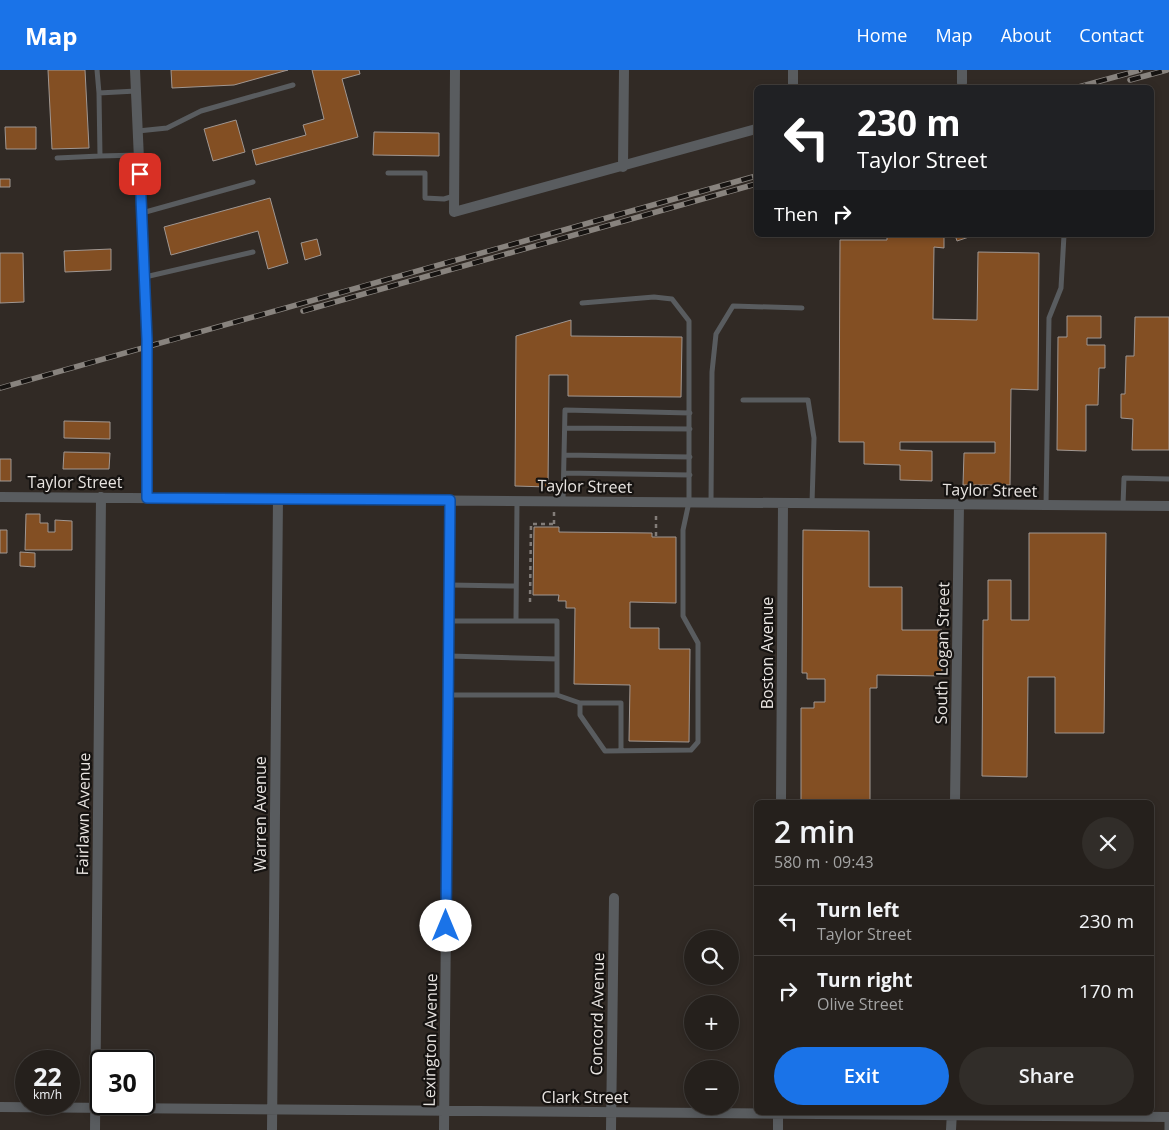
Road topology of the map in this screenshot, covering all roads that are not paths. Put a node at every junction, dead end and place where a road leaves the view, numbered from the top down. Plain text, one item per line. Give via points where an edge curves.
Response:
1 (97, 70) edge
2 (135, 70) edge
3 (455, 70) edge
4 (624, 70) edge
5 (793, 70) edge
6 (962, 70) edge
7 (962, 83) dead end
8 (293, 85) dead end
9 (793, 85) edge
10 (136, 91) junction
11 (99, 93) junction
12 (754, 130) edge
13 (138, 131) junction
14 (139, 154) junction
15 (100, 156) junction
16 (57, 158) dead end
17 (622, 167) junction
18 (388, 172) dead end
19 (252, 182) dead end
20 (454, 196) junction
21 (141, 213) junction
22 (1064, 237) edge
23 (253, 252) dead end
24 (144, 277) junction
25 (582, 303) dead end
26 (802, 308) dead end
27 (743, 400) dead end
28 (690, 412) junction
29 (565, 428) junction
30 (690, 429) junction
31 (564, 455) junction
32 (690, 457) junction
33 (564, 473) junction
34 (690, 475) junction
35 (1169, 479) edge
36 (0, 496) edge
37 (101, 497) junction
38 (147, 498) junction
39 (278, 498) junction
40 (450, 500) junction
41 (517, 500) junction
42 (563, 501) junction
43 (689, 502) junction
44 (711, 502) junction
45 (783, 503) junction
46 (812, 503) junction
47 (959, 504) junction
48 (1046, 506) junction
49 (1124, 506) junction
50 (1169, 506) edge
51 (449, 585) junction
52 (516, 586) junction
53 (449, 621) junction
54 (516, 621) junction
55 (449, 656) junction
56 (557, 659) junction
57 (448, 695) junction
58 (556, 695) junction
59 (580, 703) junction
60 (621, 751) junction
61 (781, 800) edge
62 (955, 800) edge
63 (614, 898) dead end
64 (96, 1050) edge
65 (0, 1108) edge
66 (90, 1108) edge
67 (155, 1109) edge
68 (273, 1110) junction
69 (445, 1111) junction
70 (611, 1112) junction
71 (754, 1113) edge
72 (95, 1115) edge
73 (778, 1115) edge
74 (952, 1115) edge
75 (1024, 1115) edge
76 (1168, 1117) edge
77 (94, 1130) edge
78 (272, 1130) edge
79 (444, 1130) edge
80 (611, 1130) edge
81 (778, 1130) edge
82 (951, 1130) edge
83 (1167, 1130) edge

1 - 11 lane
2 - 10 street
3 - 20 street
4 - 17 street
5 - 9 street
6 - 7 street
8 - 13 lane via 201,111 167,128
10 - 11 lane
10 - 13 street
11 - 15 lane
12 - 17 street
13 - 14 street
14 - 15 lane
14 - 21 street
15 - 16 lane
17 - 20 street via 454,212
18 - 20 lane via 425,173 425,198
19 - 21 lane
21 - 24 street
22 - 48 lane via 1061,288 1049,318
23 - 24 lane
24 - 38 street
25 - 28 lane via 654,297 672,299 689,321
26 - 44 lane via 733,306 716,334 712,372
27 - 46 lane via 808,400 814,438
28 - 29 lane via 565,410
28 - 30 lane
29 - 30 lane
29 - 31 lane
30 - 32 lane
31 - 32 lane
31 - 33 lane
32 - 34 lane
33 - 34 lane
33 - 42 lane
34 - 43 lane
35 - 49 lane via 1124,478
36 - 37 street, Taylor Street
37 - 38 street, Taylor Street
37 - 64 street, Fairlawn Avenue
38 - 39 street, Taylor Street
39 - 40 street, Taylor Street
39 - 68 street, Warren Avenue
40 - 41 street, Taylor Street
40 - 51 street, Lexington Avenue
41 - 42 street, Taylor Street
41 - 52 lane
42 - 43 street, Taylor Street
43 - 44 street, Taylor Street
43 - 60 lane via 683,530 683,616 698,643 698,742 691,750
44 - 45 street, Taylor Street
45 - 46 street, Taylor Street
45 - 61 street, Boston Avenue
46 - 47 street, Taylor Street
47 - 48 street, Taylor Street
47 - 62 street, South Logan Street
48 - 49 street, Taylor Street
49 - 50 street, Taylor Street
51 - 52 lane
51 - 53 street, Lexington Avenue
52 - 54 lane
53 - 54 lane
53 - 55 street, Lexington Avenue
54 - 56 lane via 557,622
55 - 56 lane
55 - 57 street, Lexington Avenue
56 - 58 lane
57 - 58 lane
57 - 69 street, Lexington Avenue
58 - 59 lane
59 - 60 lane via 580,715 605,751
59 - 60 lane via 621,703
63 - 70 street, Concord Avenue
65 - 66 street, Clark Street
67 - 68 street, Clark Street
68 - 69 street, Clark Street
68 - 78 street, Warren Avenue
69 - 70 street, Clark Street
69 - 79 street, Lexington Avenue
70 - 71 street, Clark Street
70 - 80 street, Concord Avenue
72 - 77 street, Fairlawn Avenue
73 - 81 street
74 - 82 street
75 - 76 street, Clark Street
76 - 83 lane

